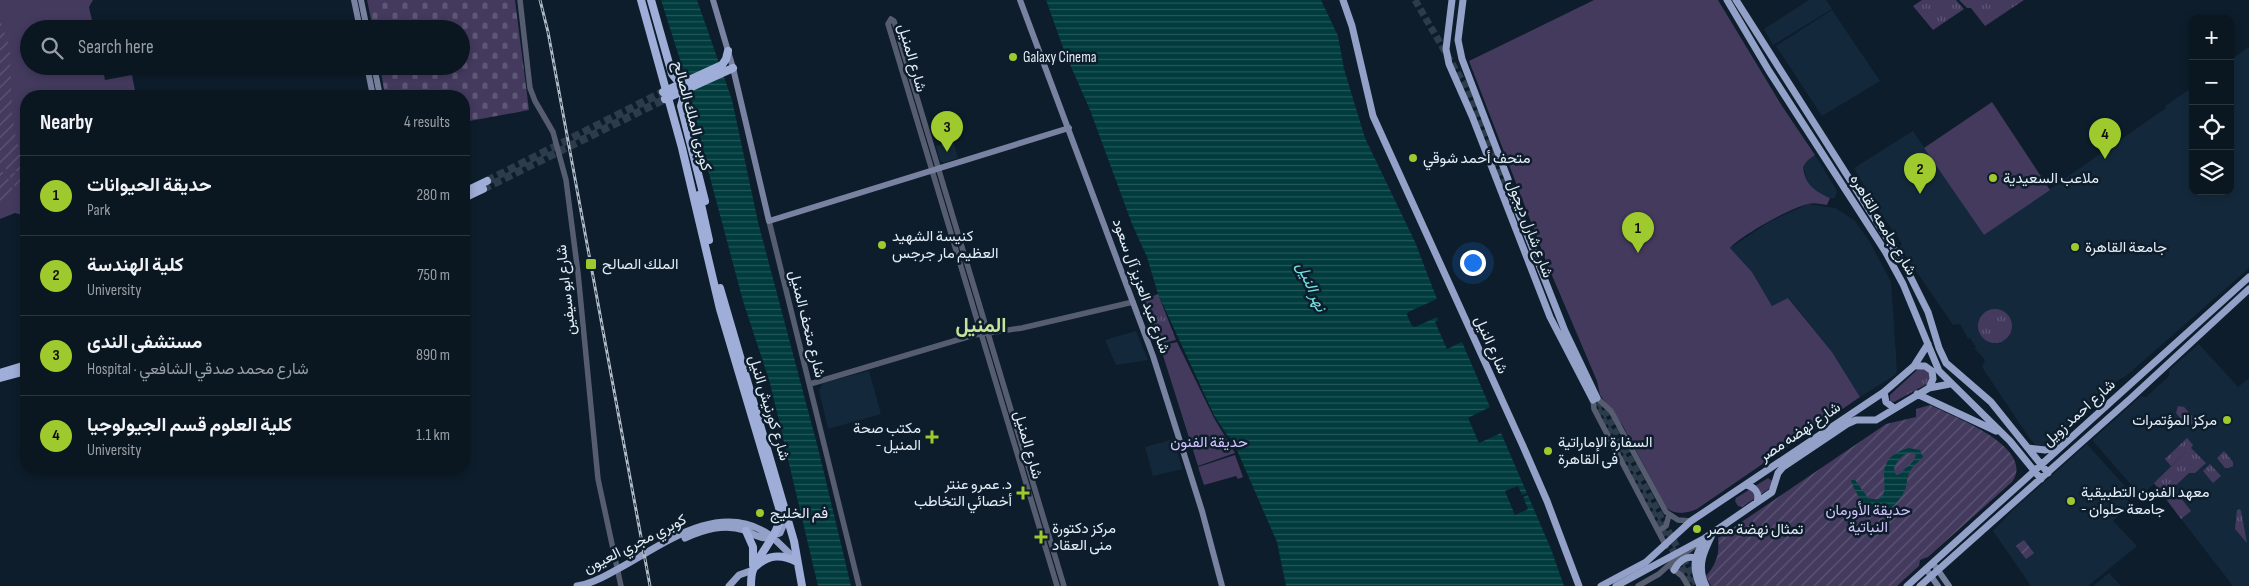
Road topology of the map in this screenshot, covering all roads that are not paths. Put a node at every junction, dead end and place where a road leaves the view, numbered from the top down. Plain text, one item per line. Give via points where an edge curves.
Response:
1 (354, 0) edge
2 (362, 0) edge
3 (520, 0) edge
4 (636, 0) edge
5 (641, 0) edge
6 (646, 0) edge
7 (651, 0) edge
8 (713, 0) edge
9 (1020, 0) edge
10 (1343, 0) edge
11 (1452, 0) edge
12 (1463, 0) edge
13 (1728, 0) edge
14 (1736, 0) edge
15 (358, 20) edge
16 (365, 20) edge
17 (1447, 38) junction
18 (1458, 40) junction
19 (728, 51) joint
20 (668, 62) junction
21 (655, 66) junction
22 (1776, 66) junction
23 (725, 68) junction
24 (1769, 71) junction
25 (1467, 74) junction
26 (369, 75) edge
27 (376, 75) edge
28 (1455, 78) junction
29 (684, 88) junction
30 (372, 90) edge
31 (379, 90) edge
32 (664, 96) junction
33 (685, 122) junction
34 (672, 126) junction
35 (1069, 128) junction
36 (935, 169) junction
37 (487, 181) tunnel mouth
38 (470, 189) edge
39 (483, 189) tunnel mouth
40 (1859, 194) junction
41 (470, 195) edge
42 (1851, 199) junction
43 (769, 221) junction
44 (706, 237) junction
45 (2249, 277) edge
46 (2249, 289) edge
47 (1133, 302) junction
48 (985, 334) junction
49 (1928, 344) junction
50 (1914, 366) junction
51 (20, 367) edge
52 (20, 372) edge
53 (0, 373) edge
54 (0, 378) edge
55 (810, 384) junction
56 (1950, 384) junction
57 (1929, 388) junction
58 (1884, 392) junction
59 (1917, 394) junction
60 (1595, 399) junction
61 (1991, 402) junction
62 (1894, 408) junction
63 (1980, 413) junction
64 (2003, 434) junction
65 (2074, 435) junction
66 (2081, 443) junction
67 (2063, 446) junction
68 (2028, 448) junction
69 (2042, 465) junction
70 (2035, 472) junction
71 (2048, 473) junction
72 (2041, 479) junction
73 (1746, 485) junction
74 (1758, 502) junction
75 (787, 516) junction
76 (1670, 516) junction
77 (1691, 521) junction
78 (704, 528) junction
79 (746, 531) junction
80 (1658, 531) junction
81 (1714, 532) junction
82 (771, 537) junction
83 (1705, 538) junction
84 (1666, 546) junction
85 (1695, 558) junction
86 (797, 561) junction
87 (1933, 563) junction
88 (1671, 568) junction
89 (1643, 569) junction
90 (1926, 569) junction
91 (1938, 570) junction
92 (753, 572) junction
93 (1931, 576) junction
94 (620, 585) edge
95 (577, 586) edge
96 (594, 586) edge
97 (729, 586) edge
98 (747, 586) edge
99 (751, 586) edge
100 (802, 586) edge
101 (859, 586) edge
102 (1057, 586) edge
103 (1064, 586) edge
104 (1222, 586) edge
105 (1579, 586) edge
106 (1601, 586) edge
107 (1616, 586) edge
108 (1638, 586) edge
109 (1688, 586) edge
110 (1700, 586) edge
111 (1706, 586) edge
112 (1907, 586) edge
113 (1920, 586) edge
114 (1938, 586) edge
115 (1949, 586) edge

1 - 15 main road
2 - 16 main road
3 - 94 street, شارع ابو سيفين via 530,88 553,132 566,180 598,479
4 - 21 highway
5 - 44 highway, كوبرى الملك الصالح
6 - 44 highway, كوبرى الملك الصالح
7 - 20 highway
8 - 19 main road
9 - 35 main road, شارع عبد العزيز آل سعود
10 - 105 main road, شارع النيل via 1373,116 1523,446
11 - 17 main road, شارع شارل ديجول
12 - 18 main road, شارع شارل ديجول
13 - 24 main road, شارع جامعه القاهره
14 - 22 main road, شارع جامعه القاهره
17 - 18 main road
17 - 28 main road, شارع شارل ديجول via 1446,53
18 - 25 main road, شارع شارل ديجول
19 - 23 highway
20 - 21 highway via 663,67
20 - 29 highway via 674,77
21 - 32 highway
22 - 24 main road
22 - 40 main road, شارع جامعه القاهره
23 - 29 highway
23 - 43 main road, شارع متحف المنيل
24 - 42 main road, شارع جامعه القاهره
25 - 28 main road
25 - 60 main road, شارع شارل ديجول via 1565,332
26 - 30 main road
27 - 31 main road
28 - 60 main road, شارع شارل ديجول via 1550,317
29 - 32 highway
29 - 32 highway
29 - 33 highway via 681,106
32 - 34 highway
33 - 34 highway
33 - 44 highway via 709,218
34 - 44 highway via 696,222
35 - 36 main road
35 - 47 main road, شارع عبد العزيز آل سعود
36 - 36 street, شارع المنيل via 894,21 891,20 888,24
36 - 43 main road
36 - 48 street, شارع المنيل
37 - 38 highway
39 - 41 highway
40 - 42 main road
40 - 61 main road, شارع جامعه القاهره via 1919,292 1946,363
42 - 49 main road, شارع جامعه القاهره via 1896,269
43 - 55 street, شارع متحف المنيل
44 - 75 highway, شارع كورنيش النيل
44 - 82 highway, شارع كورنيش النيل via 720,309 780,511
45 - 65 main road, شارع احمد زويل
46 - 66 main road, شارع احمد زويل
47 - 48 street
47 - 104 main road, شارع عبد العزيز آل سعود via 1163,385
48 - 55 street via 918,350
48 - 102 street, شارع المنيل
48 - 103 street, شارع المنيل
49 - 50 main road, شارع نهضه مصر
49 - 56 main road, شارع جامعه القاهره via 1936,365
50 - 57 main road via 1925,366 1932,371
50 - 58 main road, شارع نهضه مصر
51 - 53 highway
52 - 54 highway
55 - 101 street, شارع متحف المنيل
56 - 57 main road, شارع نهضه مصر
56 - 63 main road, شارع جامعه القاهره
57 - 59 main road, شارع نهضه مصر
58 - 62 main road via 1886,402
58 - 73 main road, شارع نهضه مصر
59 - 62 main road, شارع نهضه مصر
59 - 64 main road
60 - 76 street via 1611,411
60 - 80 street via 1594,409
61 - 63 main road via 1988,409
61 - 68 main road, شارع جامعه القاهره
62 - 74 main road, شارع نهضه مصر via 1876,420 1851,421 1783,466 1772,492
63 - 64 main road, شارع جامعه القاهره
64 - 70 main road, شارع جامعه القاهره
65 - 66 main road
65 - 67 main road, شارع احمد زويل
66 - 71 main road, شارع احمد زويل
67 - 68 main road via 2044,450
67 - 69 main road, شارع احمد زويل
68 - 69 main road, شارع جامعه القاهره
69 - 70 main road, شارع احمد زويل
69 - 71 main road, شارع جامعه القاهره
70 - 72 main road, شارع جامعه القاهره
70 - 87 main road, شارع احمد زويل
71 - 72 main road, شارع احمد زويل
72 - 91 main road, شارع احمد زويل
73 - 74 main road via 1756,490
73 - 77 main road, شارع نهضه مصر
74 - 81 main road, شارع نهضه مصر
75 - 82 main road via 780,533
75 - 86 highway, شارع كورنيش النيل
76 - 77 street
76 - 80 street via 1666,526
77 - 84 main road, شارع نهضه مصر
78 - 79 main road
78 - 82 main road via 722,522 738,522
78 - 95 main road, كوبري مجري العيون via 684,533 596,581
78 - 96 main road, كوبري مجري العيون
79 - 82 main road via 762,538
79 - 92 highway via 753,547
80 - 84 street
81 - 83 main road, شارع نهضه مصر
81 - 111 main road via 1704,550 1701,565
82 - 86 main road
82 - 92 highway, شارع كورنيش النيل
83 - 85 main road
83 - 88 street
83 - 89 main road, شارع نهضه مصر
84 - 89 main road, شارع نهضه مصر
85 - 88 main road via 1686,558
85 - 110 main road
86 - 92 highway via 786,556 774,556 762,561
86 - 100 highway, شارع كورنيش النيل
87 - 90 main road, شارع احمد زويل
87 - 91 main road
88 - 108 street
88 - 109 street via 1682,576
89 - 106 main road
89 - 107 main road
90 - 93 main road
90 - 112 main road, شارع احمد زويل
91 - 93 main road, شارع احمد زويل
91 - 115 main road
92 - 97 main road via 739,576
92 - 98 highway, شارع كورنيش النيل
92 - 99 highway
93 - 113 main road, شارع احمد زويل
93 - 114 main road

